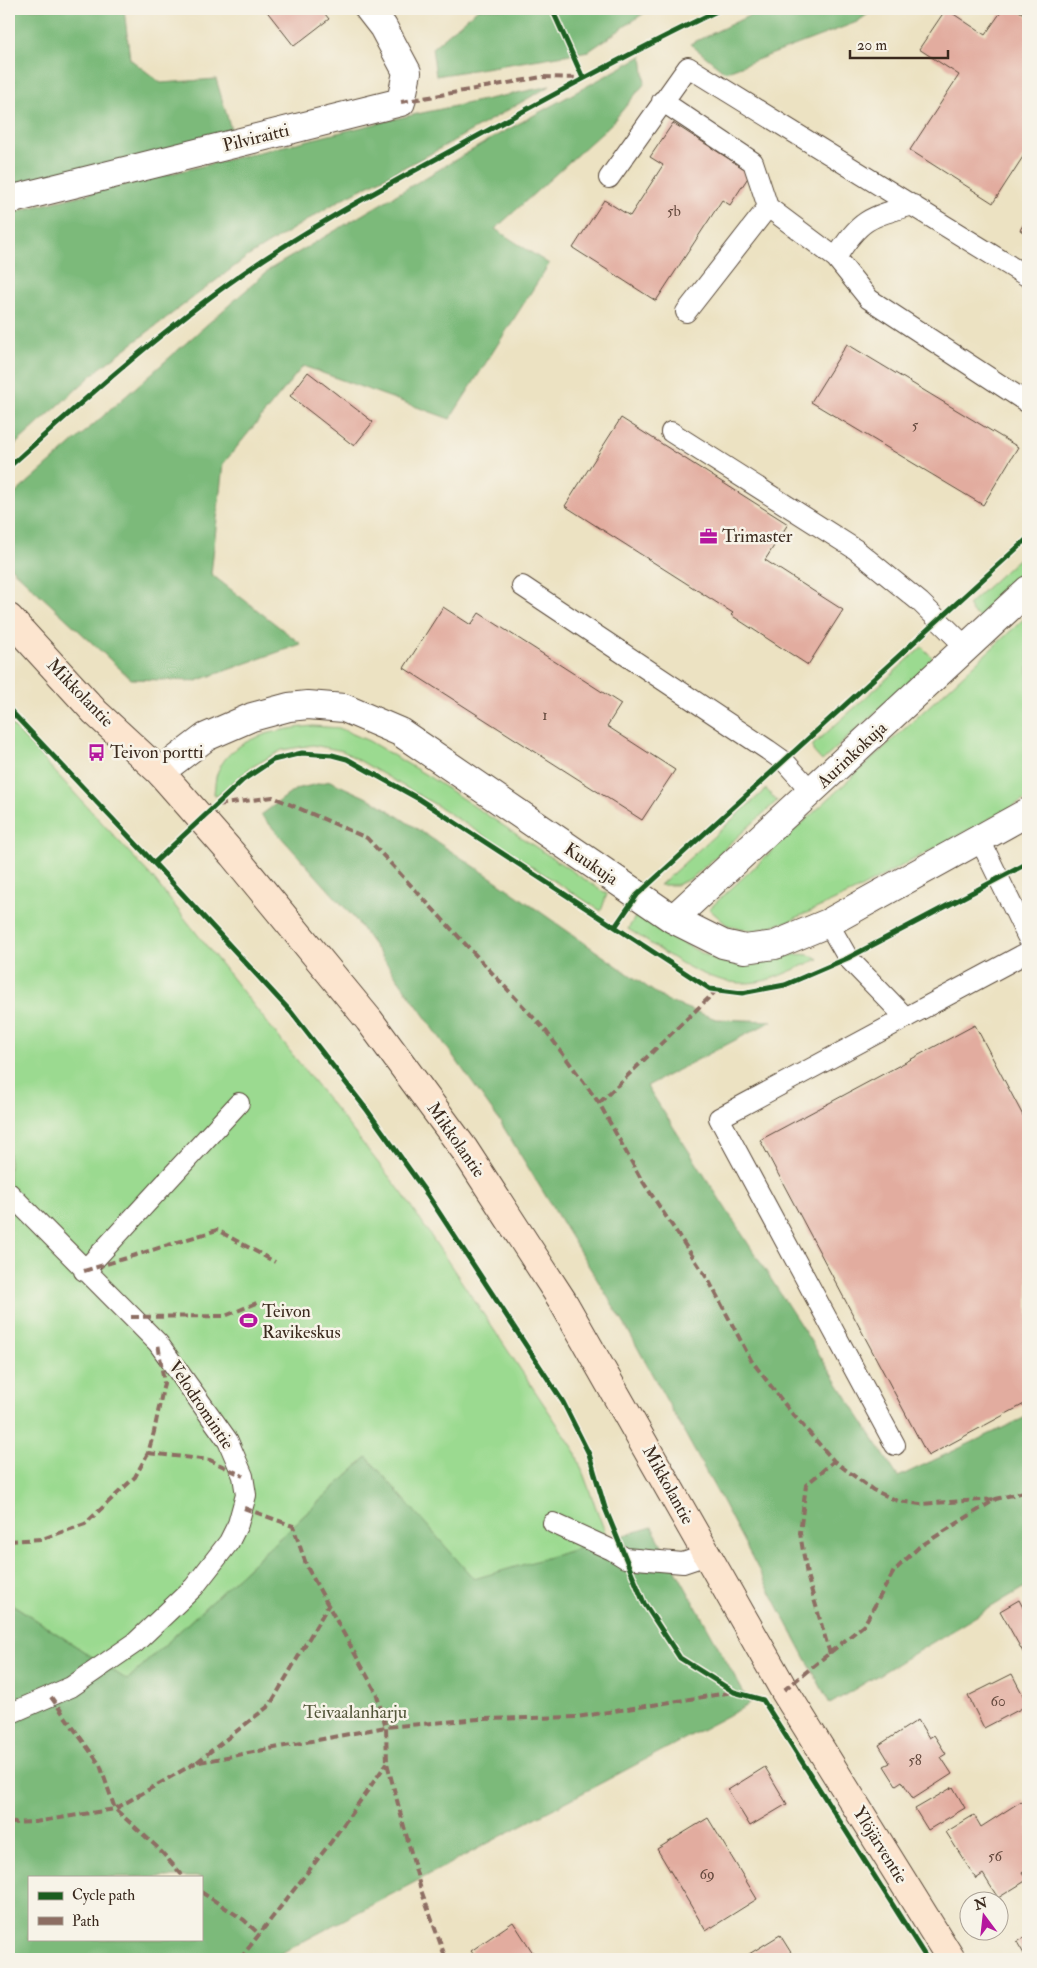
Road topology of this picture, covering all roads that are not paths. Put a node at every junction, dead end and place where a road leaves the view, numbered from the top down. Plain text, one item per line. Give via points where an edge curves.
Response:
1 (369, 9) edge
2 (662, 101) junction
3 (609, 178) dead end
4 (9, 200) edge
5 (913, 206) junction
6 (768, 208) junction
7 (836, 258) junction
8 (1028, 277) edge
9 (686, 312) dead end
10 (1028, 403) edge
11 (671, 432) dead end
12 (522, 586) dead end
13 (1028, 590) edge
14 (9, 618) edge
15 (967, 648) junction
16 (160, 772) junction
17 (812, 792) junction
18 (1028, 812) edge
19 (979, 838) junction
20 (674, 919) junction
21 (828, 923) junction
22 (1028, 938) edge
23 (1028, 952) edge
24 (906, 1018) junction
25 (239, 1103) dead end
26 (9, 1193) edge
27 (84, 1271) junction
28 (895, 1445) dead end
29 (553, 1523) dead end
30 (707, 1555) junction
31 (9, 1714) edge
32 (809, 1731) joint
33 (951, 1959) edge

1 - 4 street, Pilviraitti via 383,27 407,72 401,102
2 - 3 lane
2 - 5 lane via 688,66
2 - 6 lane via 752,162
5 - 7 lane via 874,216 851,233
5 - 8 lane
6 - 7 lane
6 - 9 lane
7 - 10 lane via 869,299
11 - 15 lane via 855,549 920,602
12 - 17 lane via 768,750
13 - 15 street, Aurinkokuja
14 - 16 main road, Mikkolantie via 96,712
15 - 17 street, Aurinkokuja
16 - 20 street, Kuukuja via 206,737 252,717 289,707 344,708 400,732
16 - 30 main road, Mikkolantie via 330,971 464,1149 562,1300
17 - 20 street, Aurinkokuja
18 - 19 street, Kuukuja
19 - 21 street, Kuukuja
19 - 22 lane
20 - 21 street, Kuukuja via 723,944 745,949 774,945
21 - 24 lane via 848,958
23 - 24 lane
24 - 28 lane via 719,1118
25 - 27 lane
26 - 27 lane, Velodromintie
27 - 31 lane, Velodromintie via 163,1349 228,1441 243,1476 246,1495 229,1542 194,1587 135,1643 71,1687
29 - 30 lane via 625,1558 683,1563
30 - 32 main road, Mikkolantie
32 - 33 main road, Ylöjärventie

